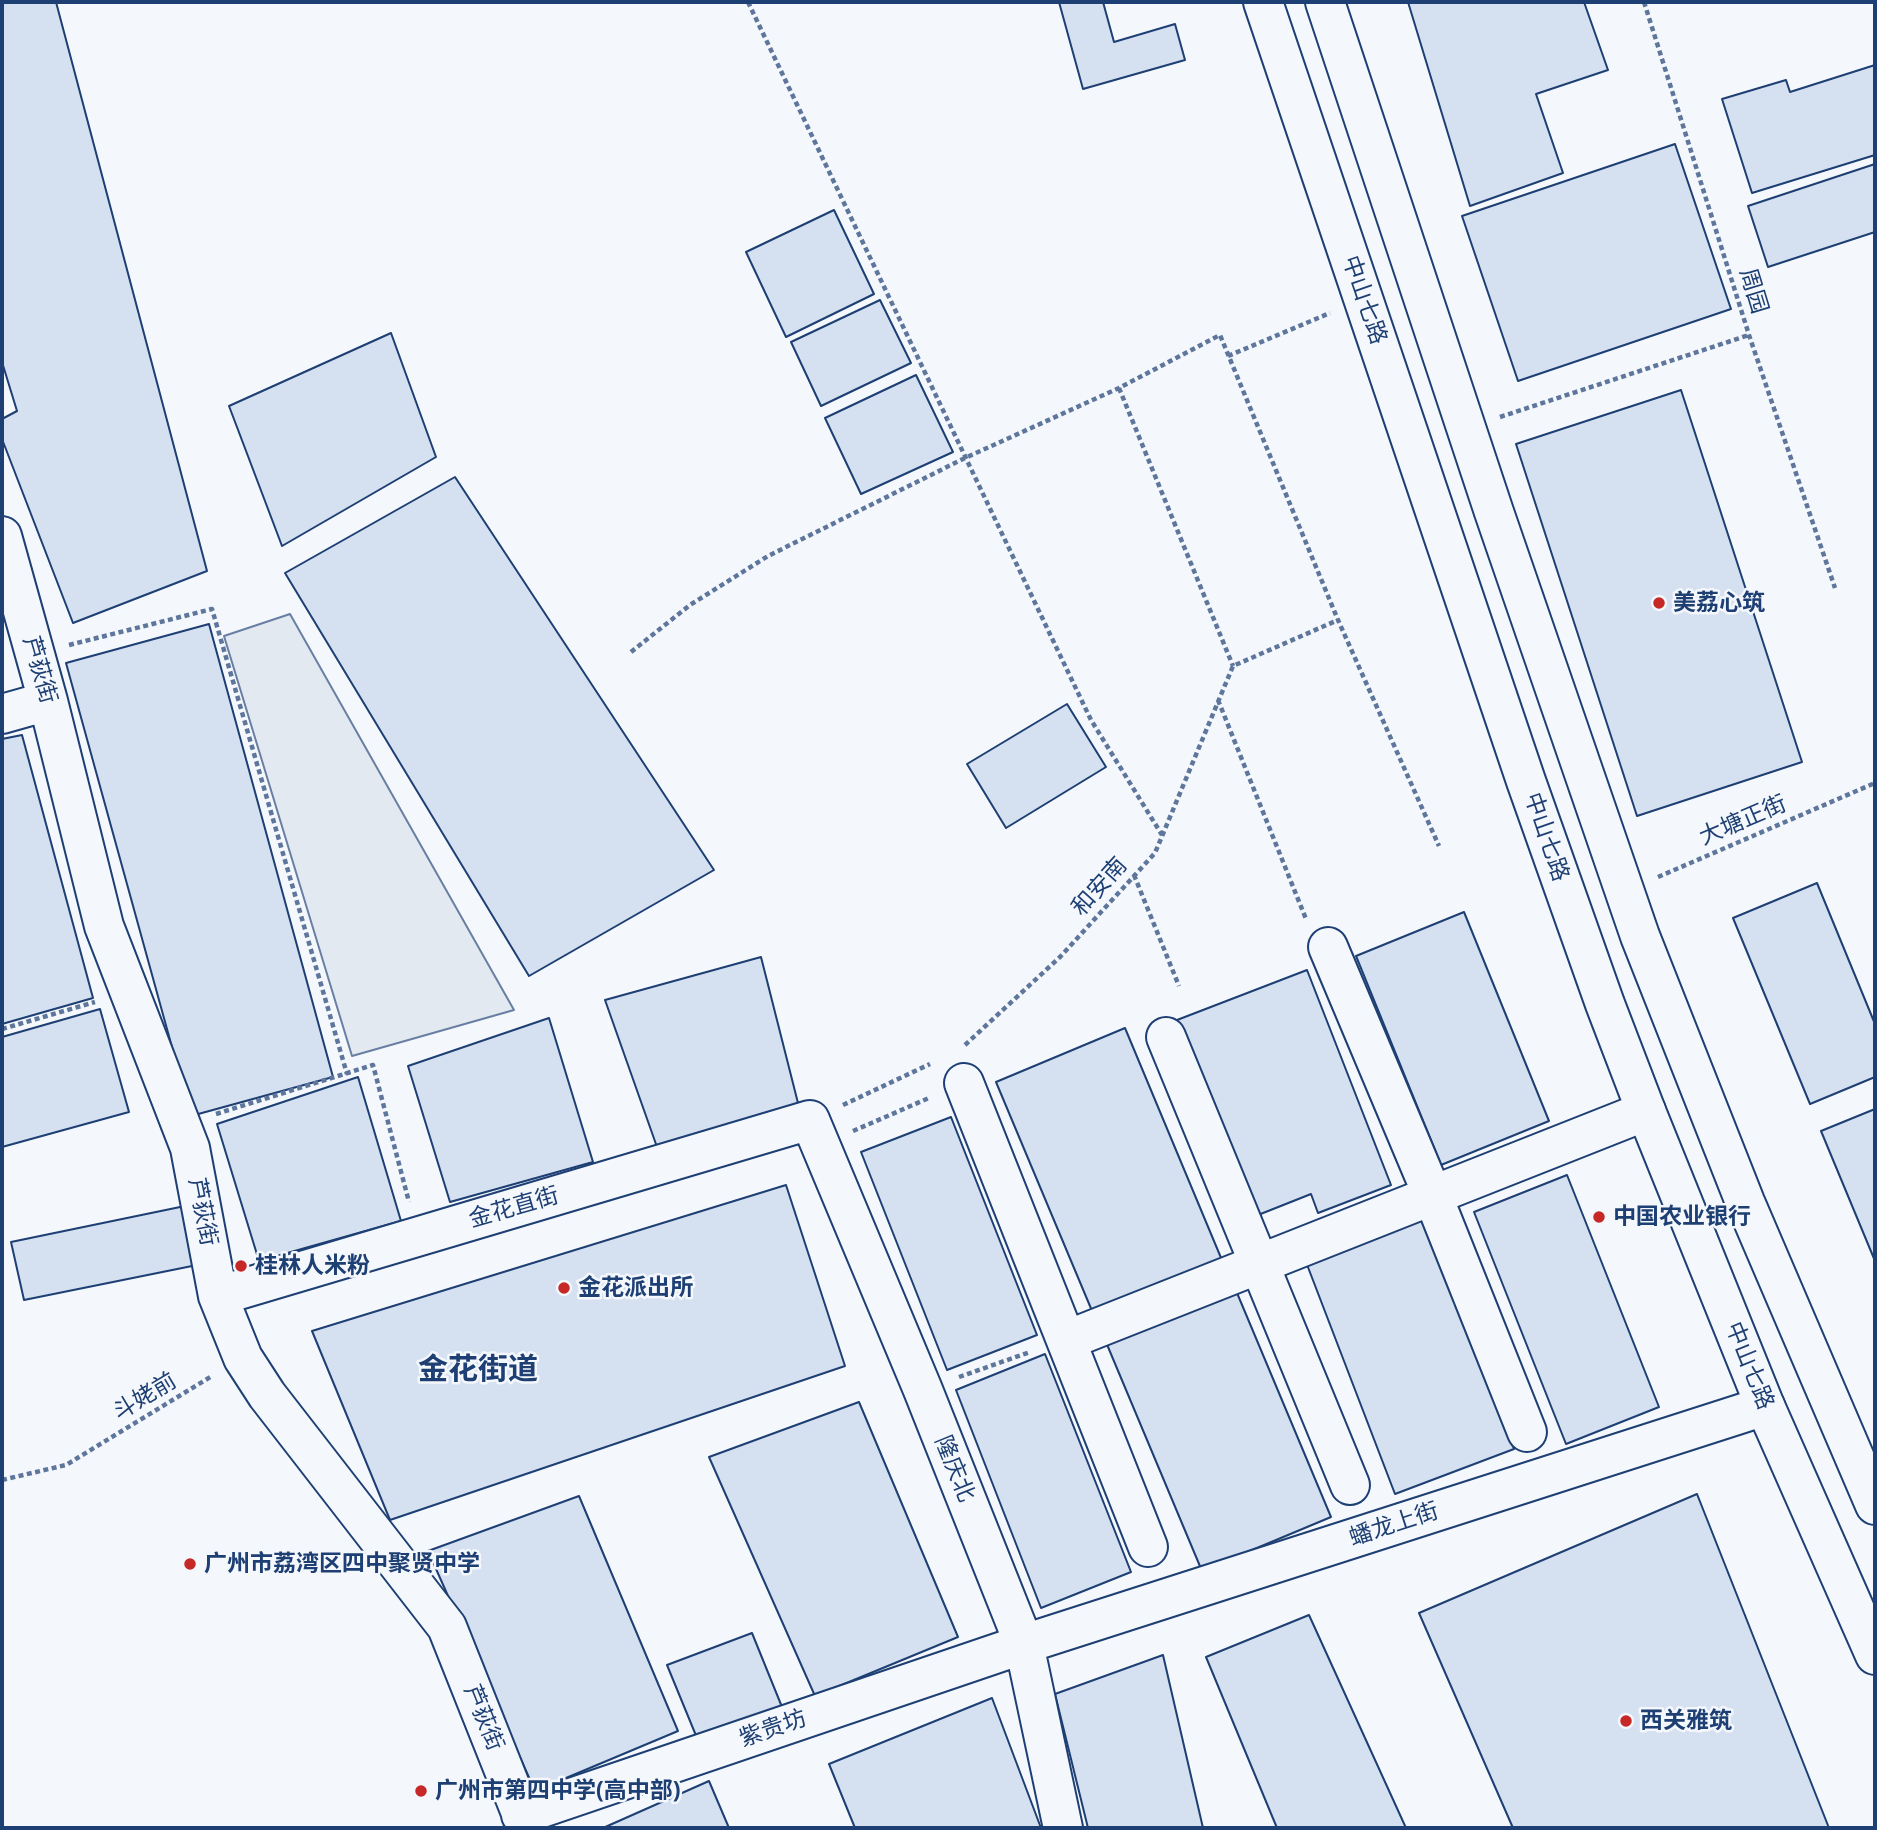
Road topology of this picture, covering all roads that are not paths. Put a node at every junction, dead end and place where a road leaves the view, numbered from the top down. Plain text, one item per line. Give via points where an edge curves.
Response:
1 (1263, 2) edge
2 (1325, 2) edge
3 (2, 536) edge
4 (48, 701) junction
5 (2, 714) edge
6 (1319, 938) road end
7 (1166, 1037) dead end
8 (957, 1062) road end
9 (1646, 1111) junction
10 (815, 1133) joint
11 (1432, 1194) junction
12 (1259, 1263) junction
13 (218, 1296) junction
14 (1067, 1340) junction
15 (1765, 1406) junction
16 (1527, 1433) dead end
17 (1350, 1485) dead end
18 (1875, 1505) edge
19 (1148, 1547) dead end
20 (1024, 1644) junction
21 (1875, 1655) edge
22 (524, 1822) edge
23 (1063, 1828) edge

1 - 9 main road, 中山七路 via 1561,882
2 - 18 main road via 1466,429 1671,1017
3 - 4 main road, 芦荻街
4 - 5 main road
4 - 13 main road, 芦荻街 via 104,926 190,1148
6 - 11 main road
7 - 12 main road
8 - 14 main road
9 - 11 main road
9 - 15 main road, 中山七路
10 - 13 main road, 金花直街 via 418,1236
10 - 20 main road, 隆庆北
11 - 12 main road
11 - 16 main road
12 - 14 main road
12 - 17 main road
13 - 22 main road, 芦荻街 via 243,1358 267,1395 447,1627
14 - 19 main road
15 - 20 main road, 蟠龙上街
15 - 21 main road, 中山七路
20 - 22 main road, 紫贵坊
20 - 23 main road, 隆庆北

